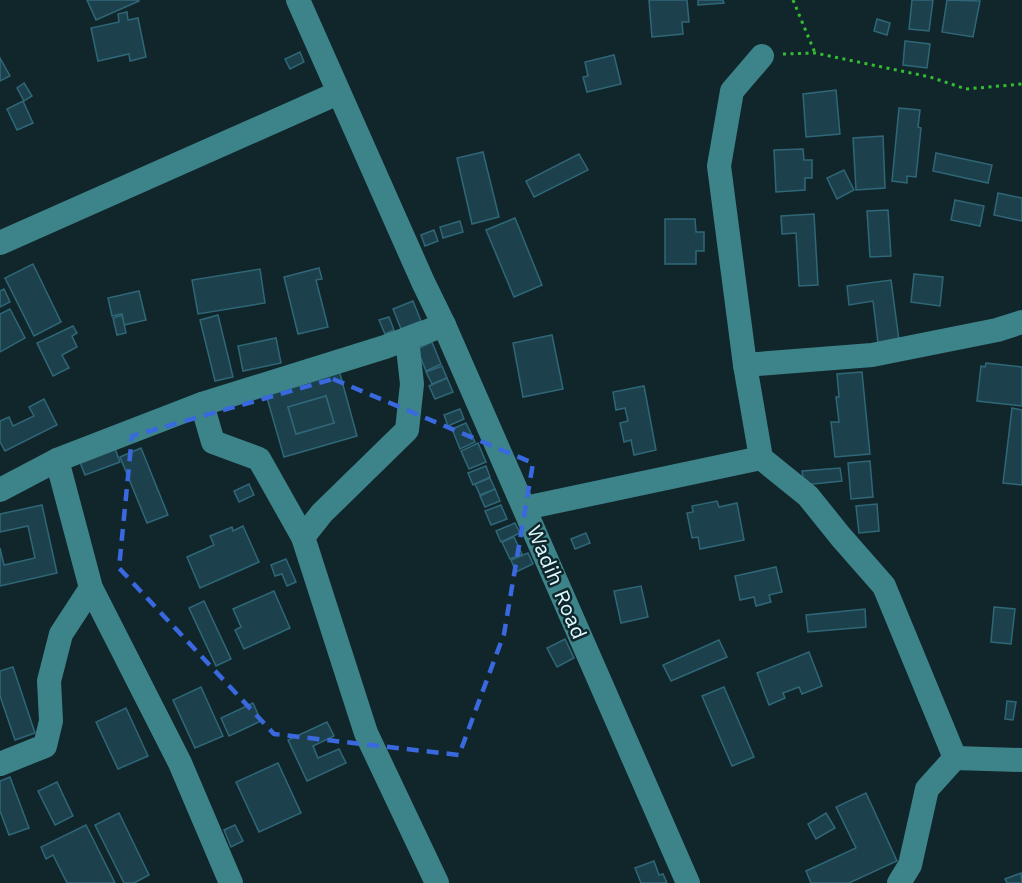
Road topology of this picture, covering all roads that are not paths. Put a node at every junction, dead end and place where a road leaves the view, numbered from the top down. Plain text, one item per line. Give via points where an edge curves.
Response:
1 (298, 0) edge
2 (762, 56) road end
3 (338, 93) junction
4 (0, 243) edge
5 (1022, 322) edge
6 (444, 325) junction
7 (407, 339) junction
8 (745, 365) junction
9 (202, 404) junction
10 (761, 458) junction
11 (57, 460) junction
12 (0, 490) edge
13 (525, 508) junction
14 (303, 537) junction
15 (91, 588) junction
16 (955, 758) junction
17 (1022, 760) edge
18 (0, 764) edge
19 (231, 883) edge
20 (437, 883) edge
21 (688, 883) edge
22 (899, 883) edge

1 - 3 street, Wadih Road
2 - 8 street via 732,92 719,166
3 - 4 street
3 - 6 street, Wadih Road
5 - 8 street via 872,355
6 - 7 street
6 - 13 street, Wadih Road
7 - 9 street
7 - 14 street via 412,384 407,430 322,513
8 - 10 street
9 - 11 street
9 - 14 street via 213,442 259,459
10 - 13 street
10 - 16 street via 808,496 884,586
11 - 12 street
11 - 15 street
13 - 21 street, Wadih Road
14 - 20 street via 366,732
15 - 18 street via 61,634 50,681 51,722 45,746
15 - 19 street via 180,763
16 - 17 street
16 - 22 street via 927,789 909,865

